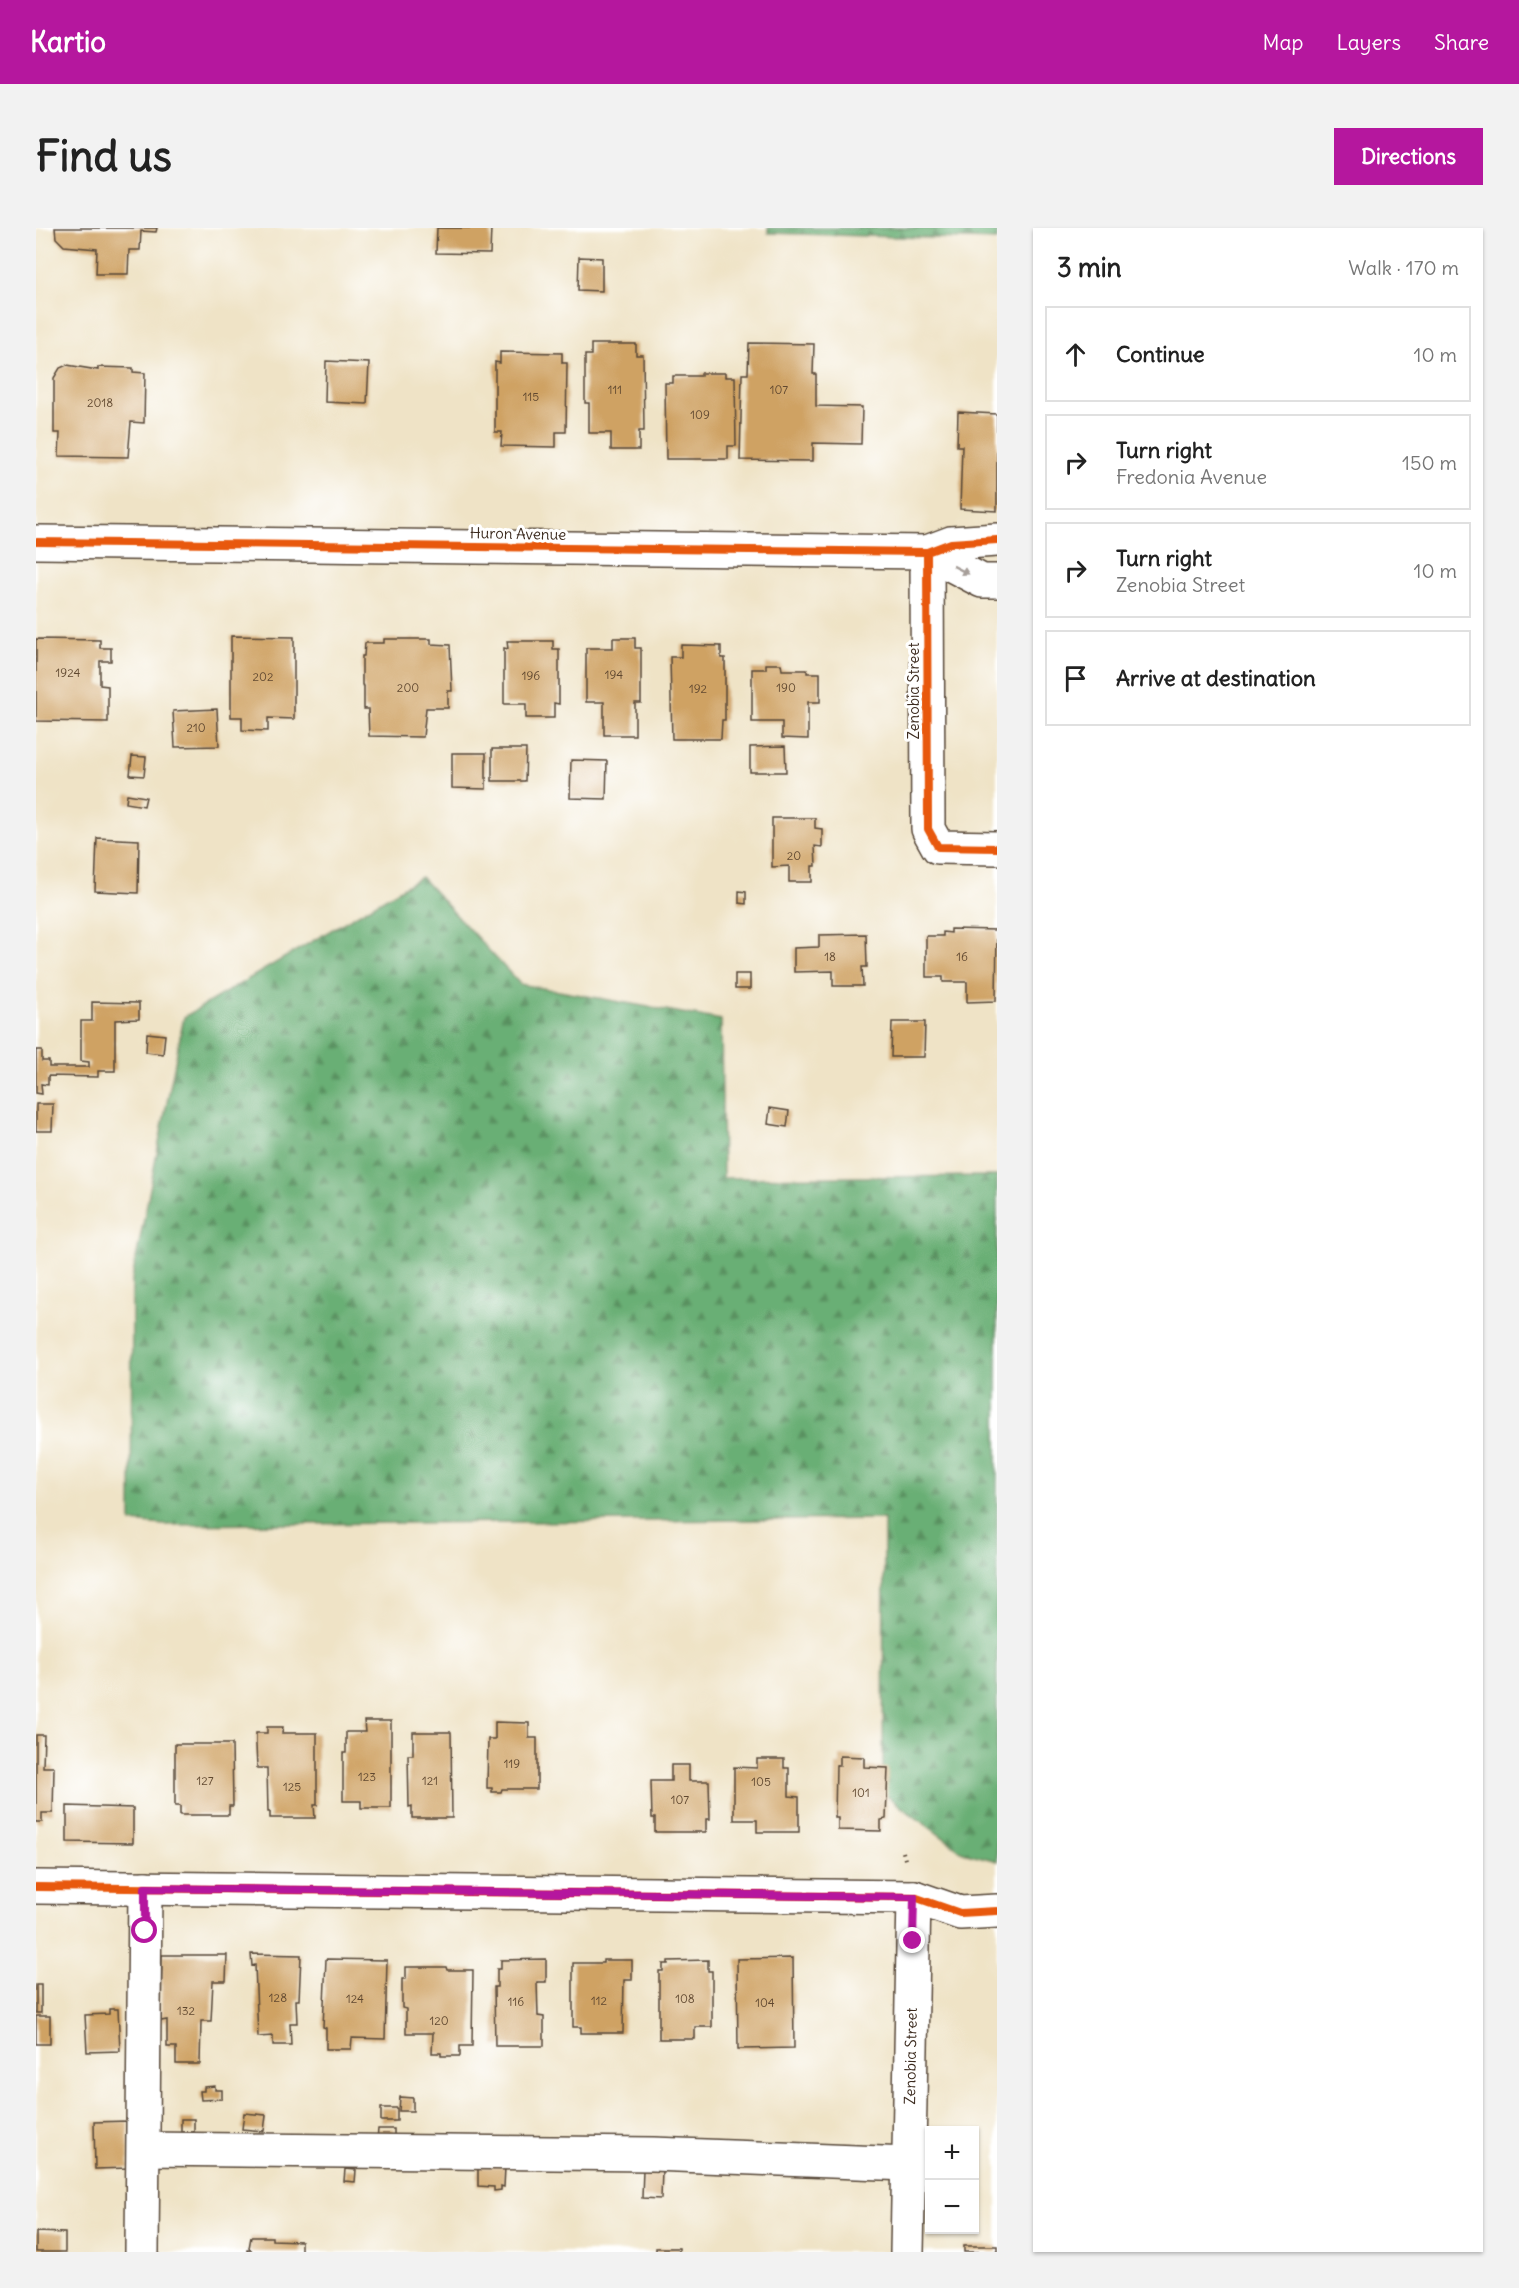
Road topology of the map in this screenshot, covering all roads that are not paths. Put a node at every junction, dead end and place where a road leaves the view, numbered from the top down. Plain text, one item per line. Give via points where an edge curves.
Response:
1 (997, 540) edge
2 (36, 542) edge
3 (927, 552) junction
4 (997, 581) edge
5 (997, 848) edge
6 (36, 1887) edge
7 (145, 1888) junction
8 (914, 1897) junction
9 (997, 1911) edge
10 (144, 2149) junction
11 (908, 2164) junction
12 (142, 2252) edge
13 (907, 2252) edge

1 - 3 street, Huron Avenue via 951,543
2 - 3 street, Huron Avenue
3 -> 4 street, Huron Avenue via 982,581
3 - 5 street, Zenobia Street via 928,829 938,847
6 - 7 street
7 - 8 street
7 - 10 street
8 - 9 street via 960,1913
8 - 11 street, Zenobia Street
10 - 11 street via 653,2154
10 - 12 street
11 - 13 street, Zenobia Street

